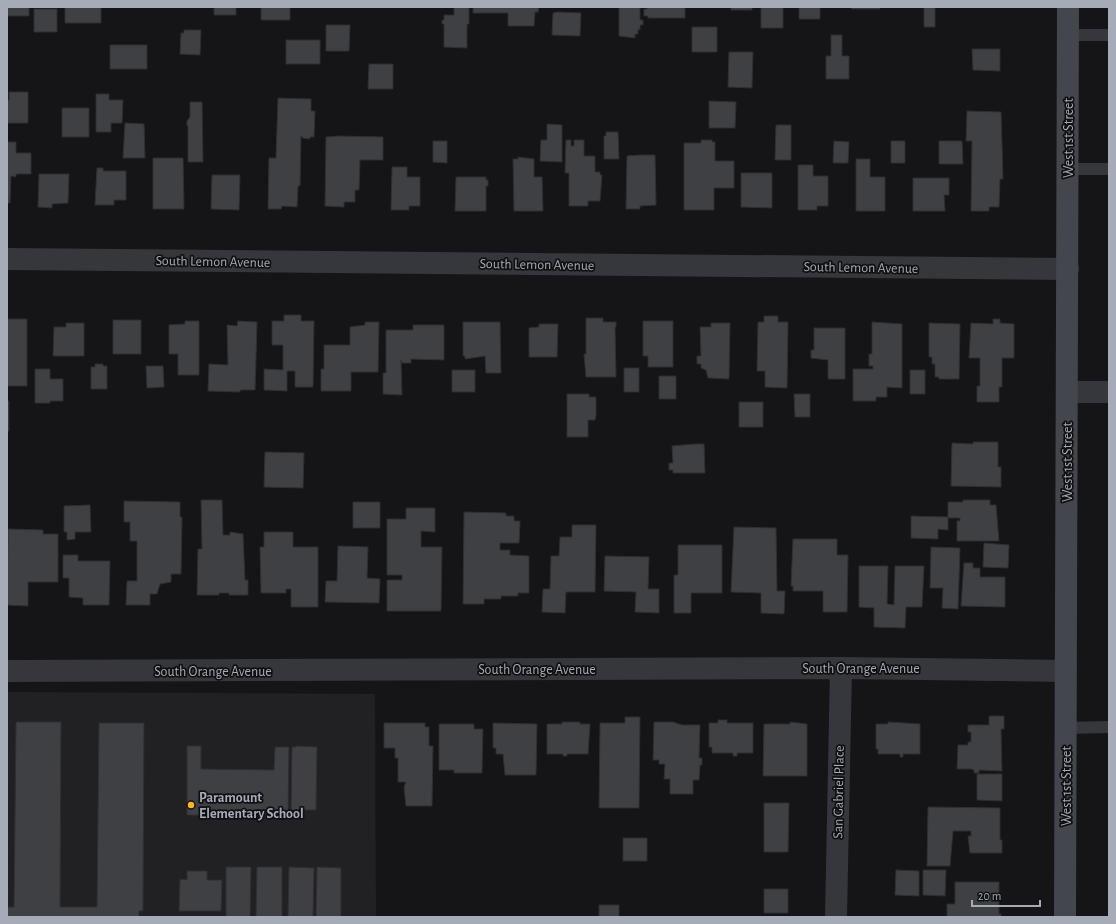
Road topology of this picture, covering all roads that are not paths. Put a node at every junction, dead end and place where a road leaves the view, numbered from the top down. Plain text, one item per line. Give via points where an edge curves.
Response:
1 (1068, 7) edge
2 (1068, 35) junction
3 (1109, 35) edge
4 (1068, 169) junction
5 (1109, 169) edge
6 (7, 259) edge
7 (1068, 270) junction
8 (1067, 392) junction
9 (1109, 392) edge
10 (840, 668) junction
11 (1066, 670) junction
12 (7, 672) edge
13 (1109, 727) edge
14 (1066, 728) junction
15 (836, 917) edge
16 (1065, 917) edge

1 - 2 street, West 1st Street
2 - 3 lane
2 - 4 street, West 1st Street
4 - 5 lane
4 - 7 street, West 1st Street
6 - 7 street, South Lemon Avenue
7 - 8 street, West 1st Street
8 - 9 street
8 - 11 street, West 1st Street
10 - 11 street, South Orange Avenue
10 - 12 street, South Orange Avenue
10 - 15 street, San Gabriel Place
11 - 14 street, West 1st Street
13 - 14 lane
14 - 16 street, West 1st Street

